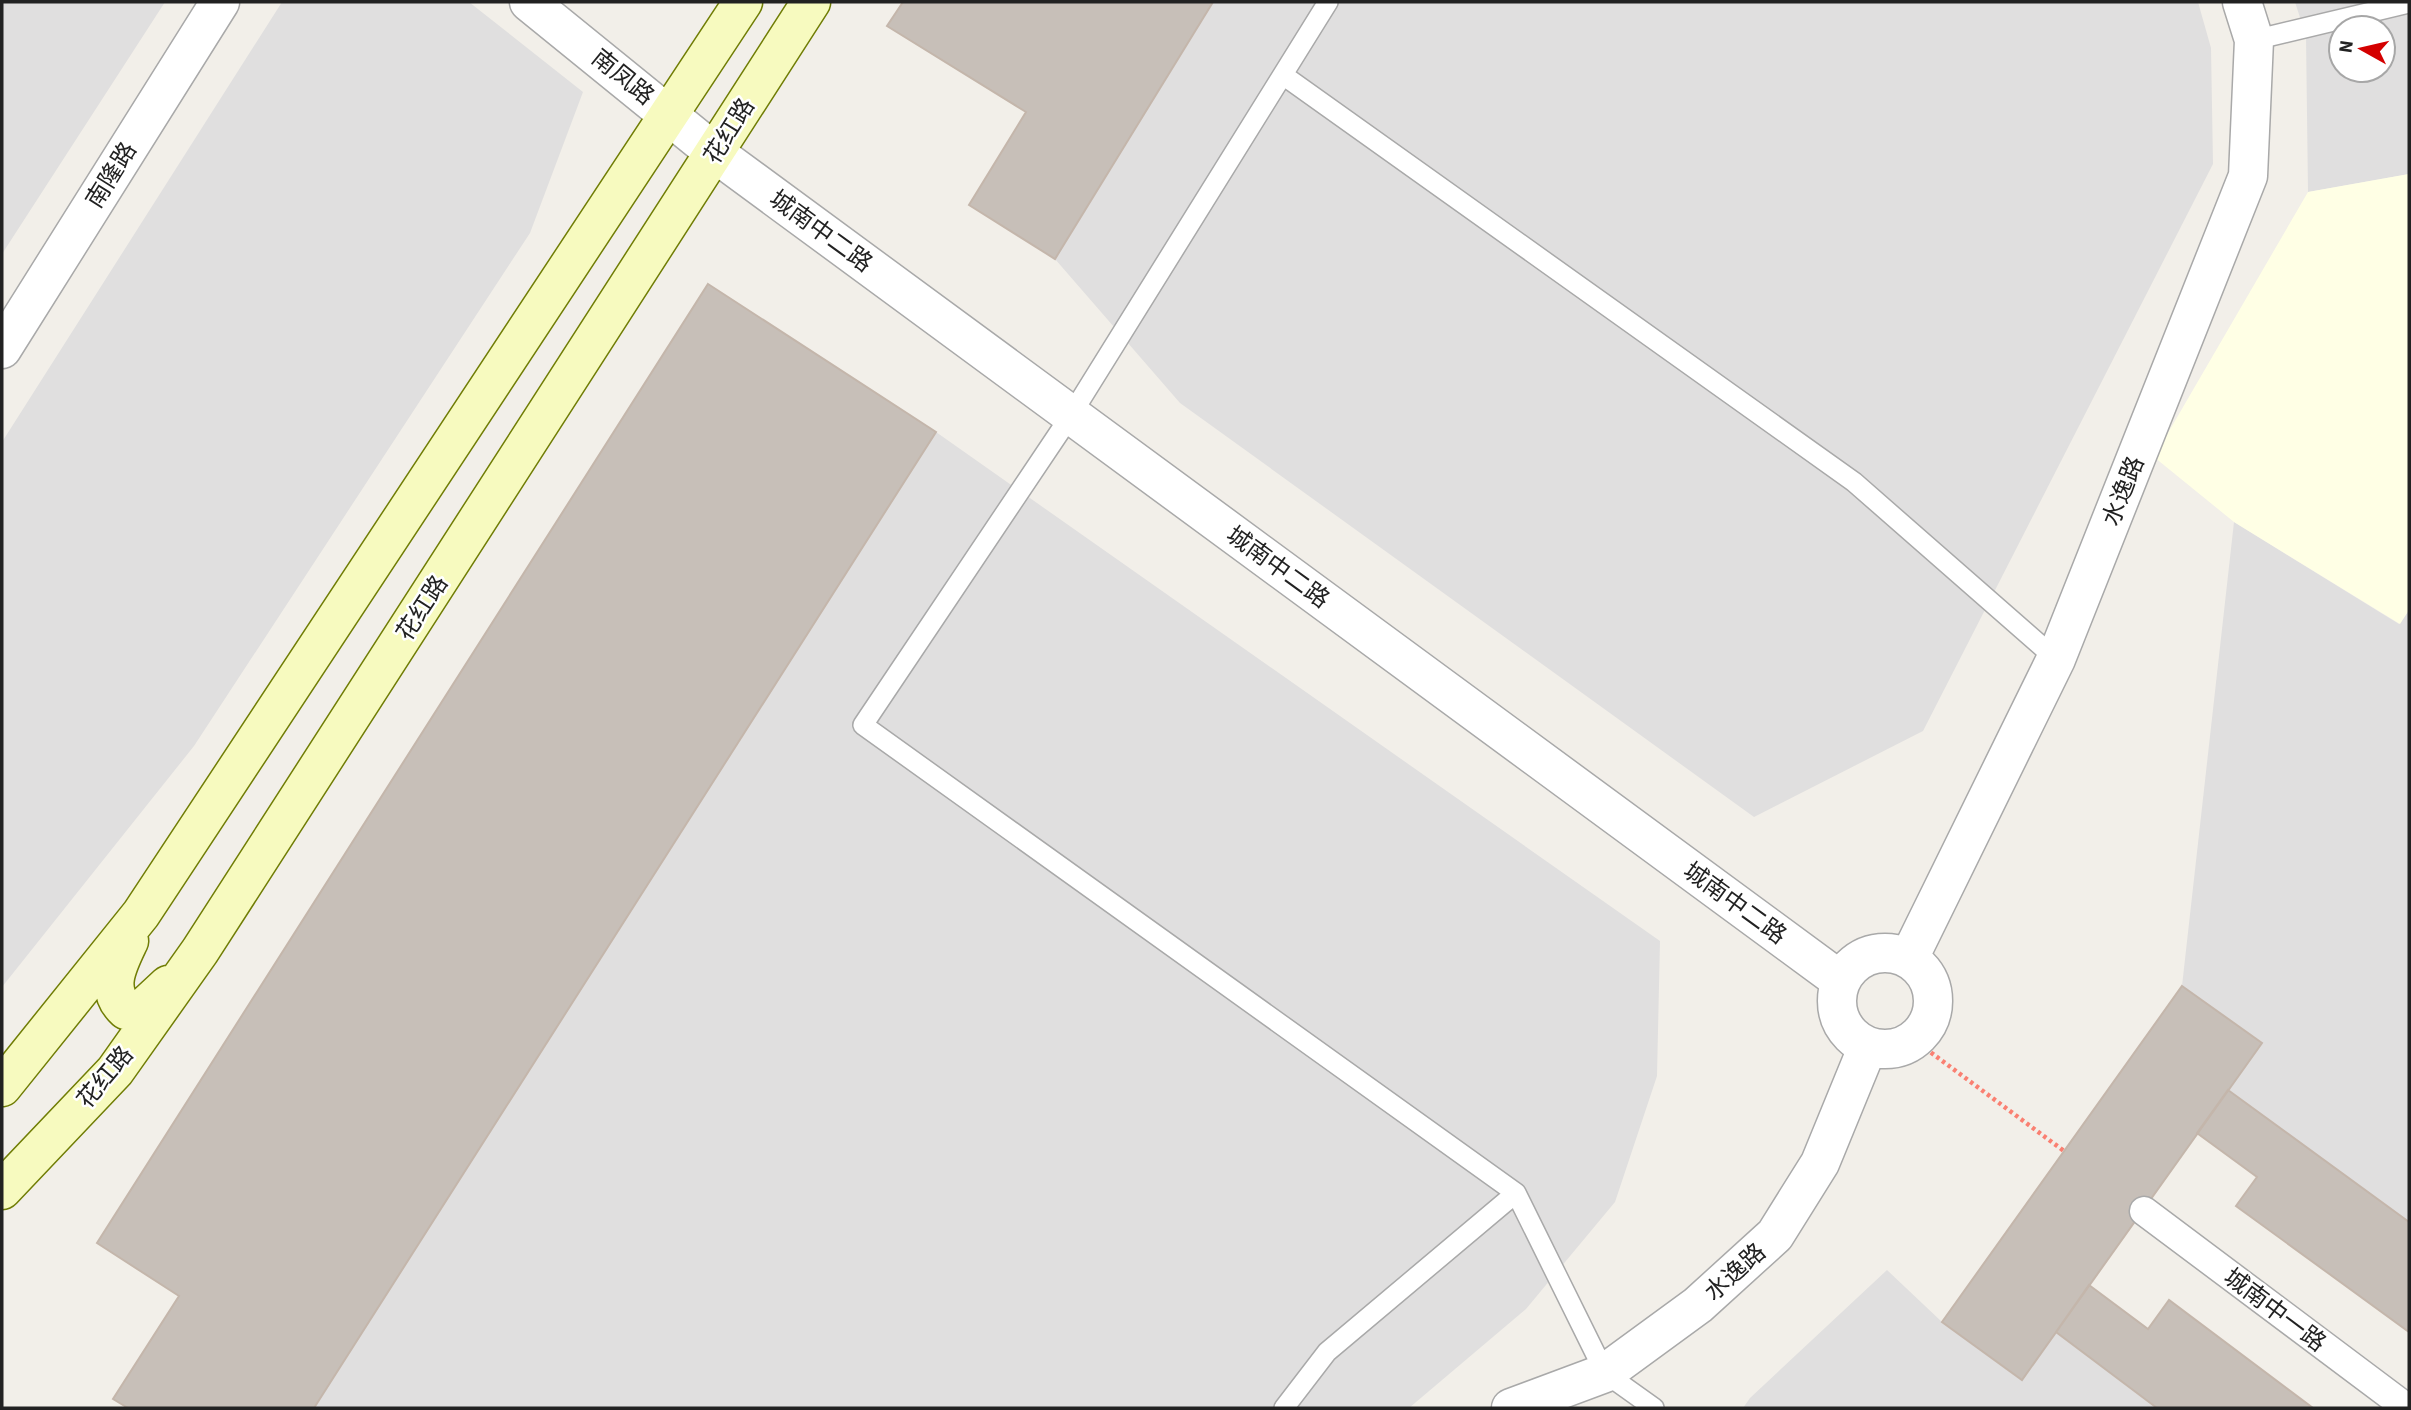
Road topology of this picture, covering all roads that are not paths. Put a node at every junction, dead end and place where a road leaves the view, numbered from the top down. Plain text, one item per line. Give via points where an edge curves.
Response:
1 (220, 2) edge
2 (529, 2) edge
3 (743, 2) edge
4 (811, 2) edge
5 (1328, 2) edge
6 (2242, 2) edge
7 (2409, 4) edge
8 (2254, 40) junction
9 (1283, 75) junction
10 (671, 115) junction
11 (715, 153) junction
12 (2, 349) edge
13 (1072, 415) junction
14 (2056, 659) junction
15 (141, 914) junction
16 (200, 951) junction
17 (1909, 958) junction
18 (1841, 981) junction
19 (1868, 1046) junction
20 (2, 1087) edge
21 (2, 1190) edge
22 (1516, 1193) junction
23 (2144, 1211) dead end
24 (1605, 1373) junction
25 (1284, 1408) edge
26 (1511, 1408) edge
27 (1654, 1408) edge
28 (2407, 1408) edge

1 - 12 street, 南隆路
2 - 10 street, 南凤路
3 - 10 main road
4 - 11 main road, 花红路
5 - 9 lane
6 - 8 street, 水逸路
7 - 8 lane
8 - 14 street, 水逸路 via 2248,176
9 - 13 lane
9 - 14 lane via 1854,482
10 - 11 street, 南凤路
10 - 15 main road
11 - 13 street, 城南中二路
11 - 16 main road, 花红路
13 - 18 street, 城南中二路
13 - 22 lane via 863,725
14 - 17 street, 水逸路
15 - 16 main road via 113,984 118,1003 126,1010 140,1011 152,1002
15 - 20 main road
16 - 21 main road, 花红路 via 115,1071
17 - 18 street via 1894,953 1870,955 1849,967
17 - 19 street via 1926,975 1932,1013 1914,1040 1892,1048
18 - 19 street via 1838,1012 1844,1027
19 - 24 street, 水逸路 via 1820,1163 1775,1235 1698,1305
22 - 24 lane
22 - 25 lane via 1327,1352
23 - 28 street, 城南中一路
24 - 26 street, 水逸路
24 - 27 lane

